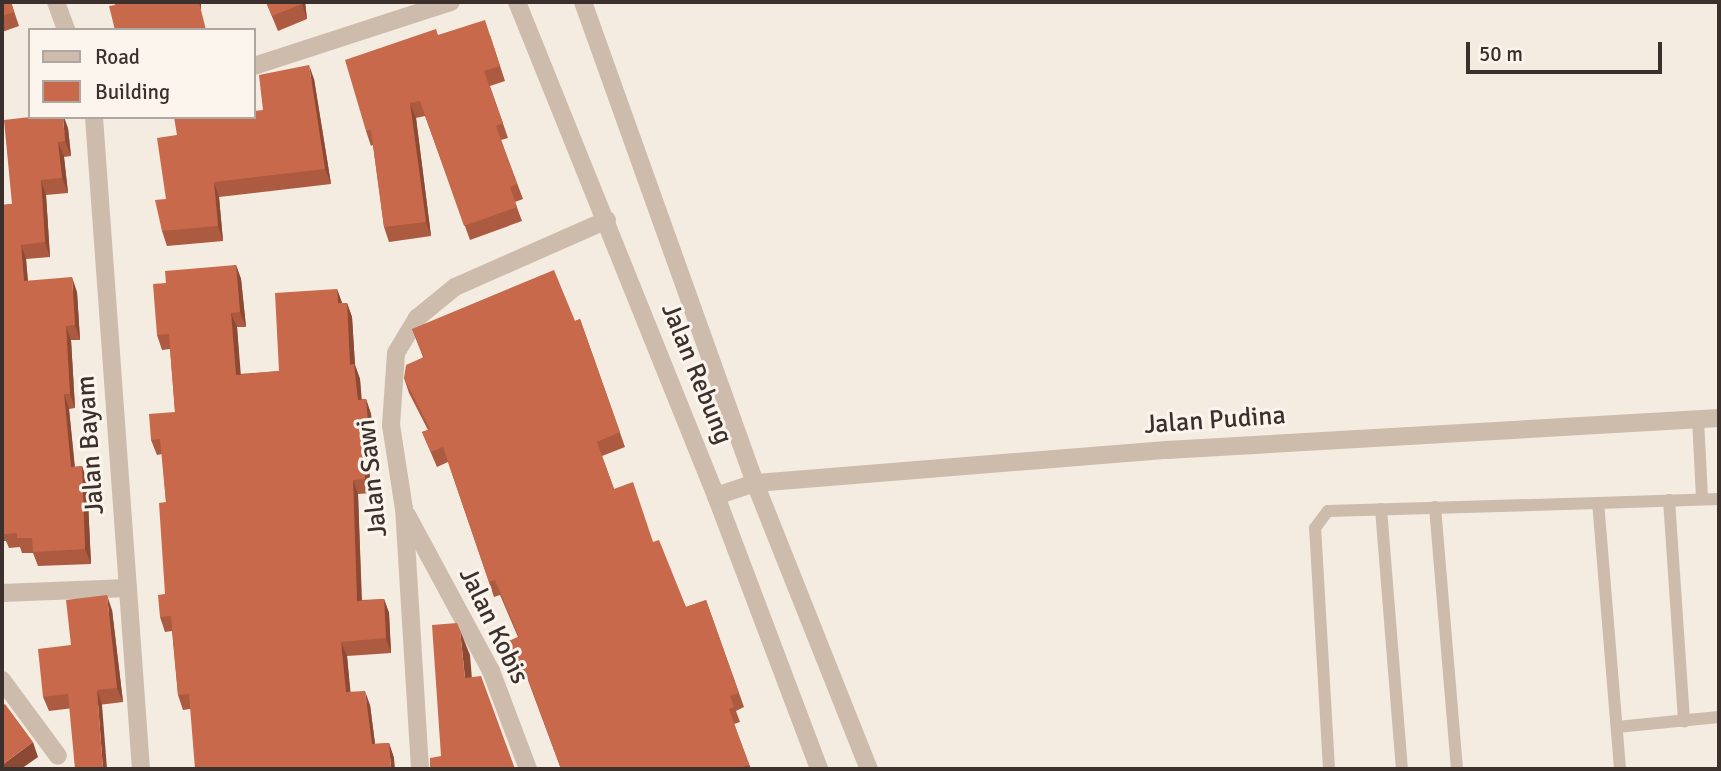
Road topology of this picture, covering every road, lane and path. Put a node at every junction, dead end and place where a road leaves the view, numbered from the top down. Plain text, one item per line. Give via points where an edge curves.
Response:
1 (56, 2) edge
2 (451, 2) edge
3 (517, 2) edge
4 (588, 7) edge
5 (65, 28) edge
6 (256, 65) edge
7 (94, 119) edge
8 (607, 220) junction
9 (1719, 418) edge
10 (1698, 419) junction
11 (755, 483) junction
12 (716, 496) junction
13 (1702, 499) junction
14 (1719, 499) edge
15 (1669, 500) junction
16 (1598, 503) junction
17 (1435, 508) junction
18 (404, 509) junction
19 (1381, 509) junction
20 (128, 588) junction
21 (2, 593) edge
22 (2, 680) edge
23 (1719, 717) edge
24 (1684, 721) junction
25 (1616, 727) junction
26 (58, 756) dead end
27 (141, 769) edge
28 (420, 769) edge
29 (528, 769) edge
30 (819, 769) edge
31 (869, 769) edge
32 (1329, 769) edge
33 (1402, 769) edge
34 (1457, 769) edge
35 (1620, 769) edge

1 - 5 street
2 - 6 street
3 - 8 street, Jalan Rebung
4 - 11 street, Jalan Rebung
7 - 20 street, Jalan Bayam
8 - 12 street, Jalan Rebung
8 - 18 street, Jalan Sawi via 455,287 435,301 405,335 396,354 391,425
9 - 10 street, Jalan Pudina
10 - 11 street, Jalan Pudina via 1180,449
10 - 13 lane
11 - 12 street, Jalan Pudina
11 - 31 street, Jalan Rebung
12 - 30 street, Jalan Rebung
13 - 14 lane
13 - 15 lane
15 - 16 lane
15 - 24 lane
16 - 17 lane
16 - 25 lane
17 - 19 lane
17 - 34 lane
18 - 28 street, Jalan Sawi
18 - 29 street, Jalan Kobis via 491,671
19 - 32 lane via 1328,511 1315,528
19 - 33 lane
20 - 21 street
20 - 27 street, Jalan Bayam
22 - 26 street
23 - 24 lane
24 - 25 lane
25 - 35 lane

